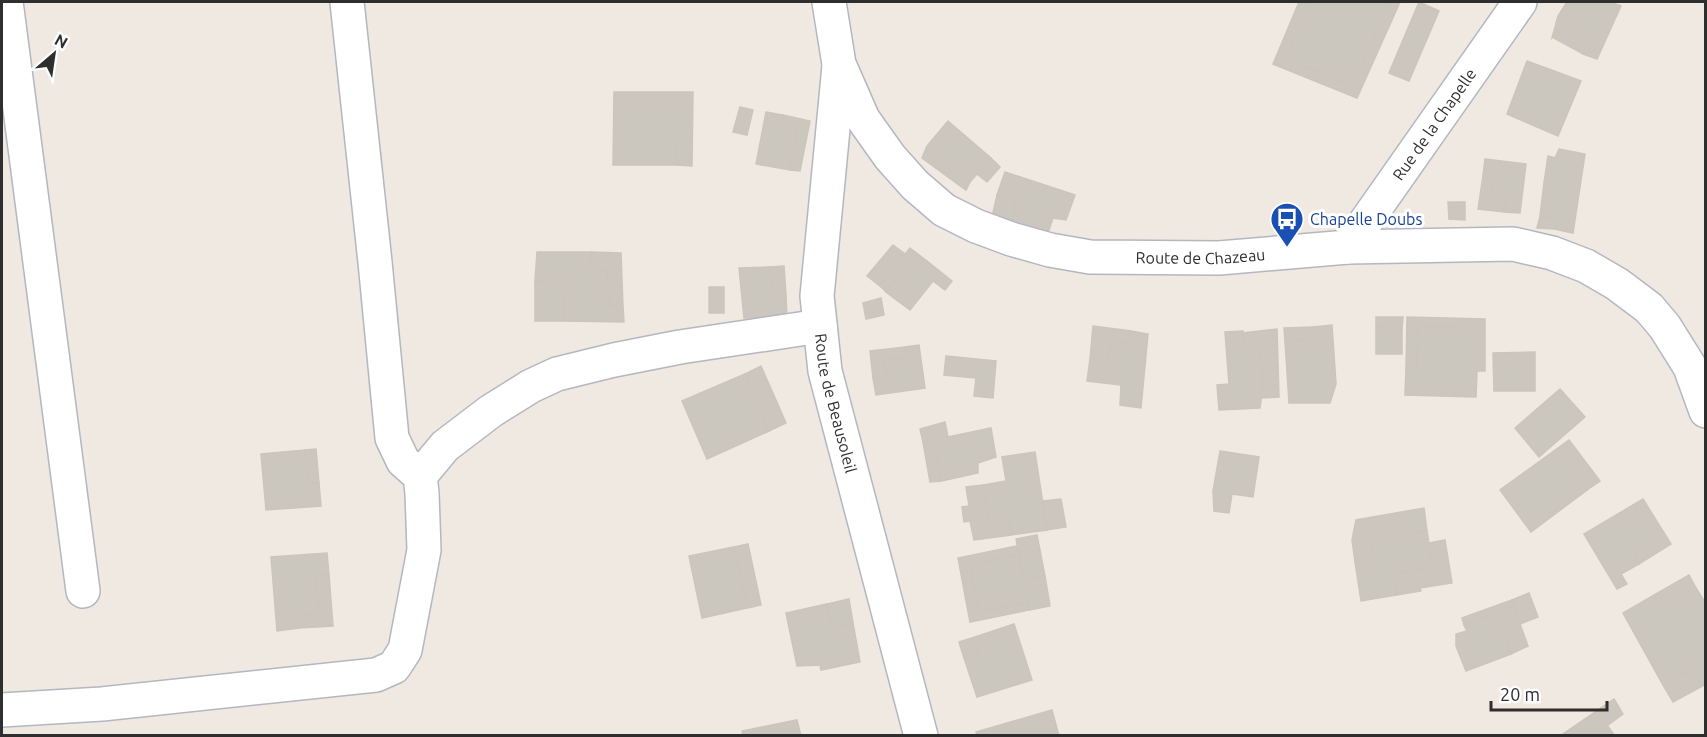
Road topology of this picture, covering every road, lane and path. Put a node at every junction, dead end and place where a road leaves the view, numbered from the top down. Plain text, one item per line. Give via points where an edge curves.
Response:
1 (6, 2) edge
2 (347, 2) edge
3 (829, 2) edge
4 (1520, 2) edge
5 (839, 64) junction
6 (1348, 247) junction
7 (820, 326) junction
8 (1706, 411) edge
9 (420, 476) junction
10 (83, 591) dead end
11 (2, 710) edge
12 (921, 735) edge

1 - 10 street
2 - 9 street via 392,438 403,461
3 - 5 street, Route de Chazeau
4 - 6 street, Rue de la Chapelle
5 - 6 street, Route de Chazeau via 863,118 915,185 944,210 1002,236 1090,257 1219,258
5 - 7 street, Route de Beausoleil via 817,296
6 - 8 street, Route de Chazeau via 1513,244 1586,266 1649,308 1665,327 1690,367
7 - 9 street via 680,347 557,374 491,411 445,446
7 - 12 street, Route de Beausoleil via 825,371
9 - 11 street via 424,550 405,650 394,667 376,675 102,704

